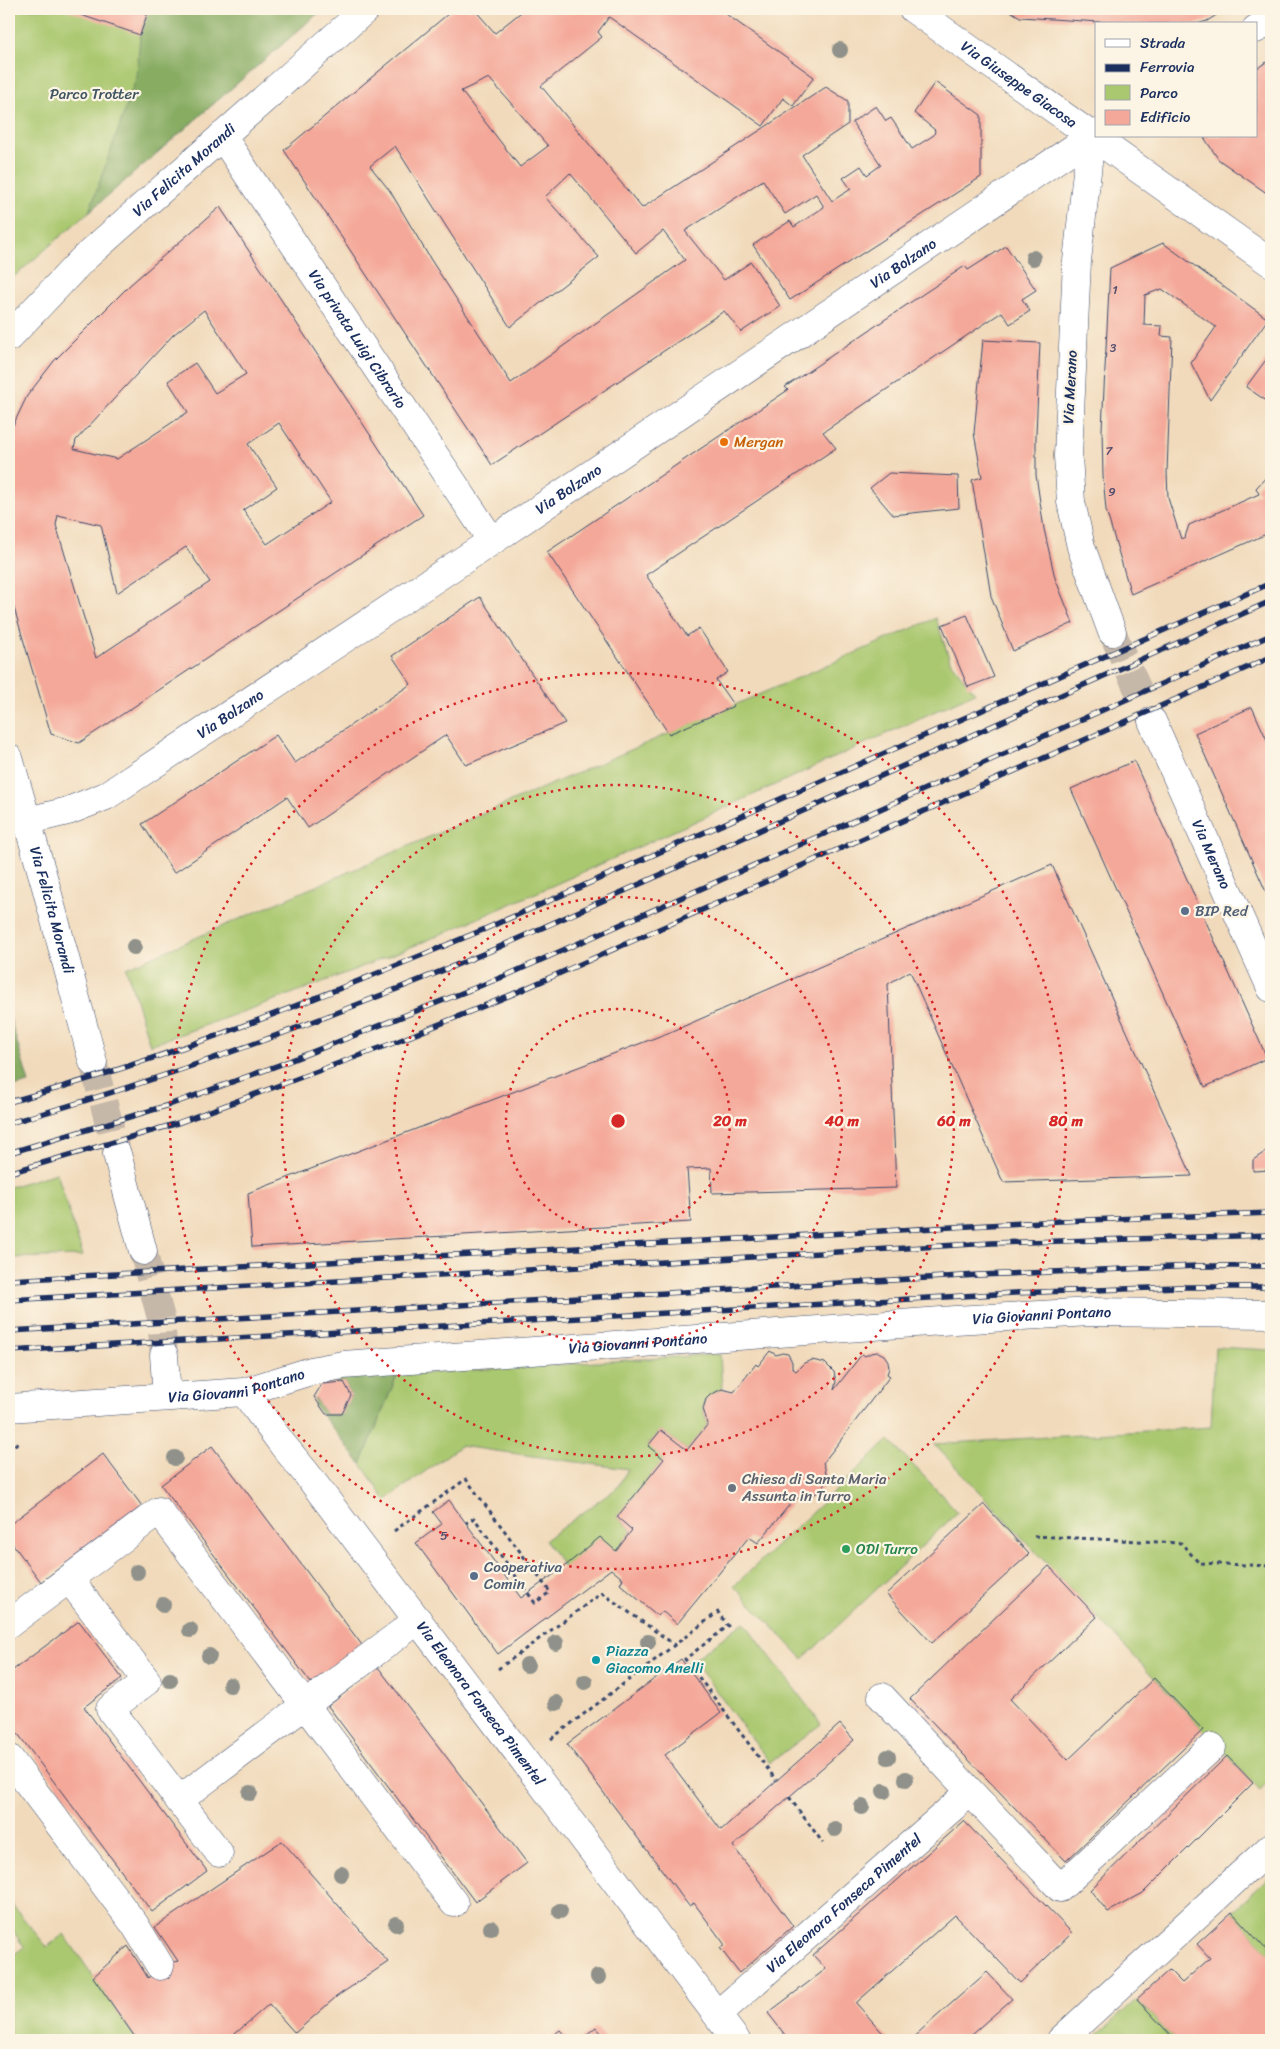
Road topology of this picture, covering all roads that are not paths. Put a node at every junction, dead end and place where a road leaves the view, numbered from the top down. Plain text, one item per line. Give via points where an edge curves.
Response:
1 (366, 9) edge
2 (913, 9) edge
3 (1271, 20) edge
4 (1258, 29) edge
5 (1094, 134) edge
6 (222, 136) junction
7 (1099, 138) edge
8 (1271, 263) edge
9 (9, 337) edge
10 (492, 541) junction
11 (1112, 632) tunnel mouth
12 (1152, 721) tunnel mouth
13 (9, 758) edge
14 (27, 821) junction
15 (1271, 988) edge
16 (93, 1062) tunnel mouth
17 (117, 1154) tunnel mouth
18 (143, 1251) tunnel mouth
19 (1271, 1314) edge
20 (164, 1355) tunnel mouth
21 (244, 1392) junction
22 (167, 1396) junction
23 (9, 1408) edge
24 (69, 1579) junction
25 (418, 1620) junction
26 (9, 1624) edge
27 (882, 1697) dead end
28 (305, 1705) junction
29 (1212, 1747) dead end
30 (9, 1758) edge
31 (970, 1792) junction
32 (179, 1800) junction
33 (1271, 1847) edge
34 (219, 1853) dead end
35 (454, 1903) dead end
36 (160, 1966) dead end
37 (717, 2015) junction
38 (736, 2040) edge
39 (1062, 2040) edge

1 - 6 street, Via Felicita Morandi
2 - 5 street, Via Giuseppe Giacosa
3 - 4 street
5 - 10 street, Via Bolzano
5 - 11 street, Via Merano via 1077,261 1068,456 1071,502 1081,547
6 - 9 street, Via Felicita Morandi via 82,260
6 - 10 street, Via privata Luigi Cibrario
7 - 8 street, Via Giuseppe Giacosa
10 - 14 street, Via Bolzano via 106,796 77,808
12 - 15 street, Via Merano
13 - 14 street, Via Felicita Morandi
14 - 16 street, Via Felicita Morandi
17 - 18 street
19 - 21 street, Via Giovanni Pontano via 1052,1314 373,1363 323,1368
20 - 22 street
21 - 22 street, Via Giovanni Pontano
21 - 25 street, Via Eleonora Fonseca Pimentel
22 - 23 street, Via Giovanni Pontano
24 - 26 street
24 - 28 street via 159,1511
24 - 32 street via 147,1681 110,1709
25 - 28 street
25 - 37 street, Via Eleonora Fonseca Pimentel
27 - 31 street
28 - 32 street
28 - 35 street
29 - 31 street via 1060,1888
30 - 36 street via 134,1925
31 - 37 street, Via Eleonora Fonseca Pimentel
32 - 34 street
33 - 39 street
37 - 38 street, Via Eleonora Fonseca Pimentel

